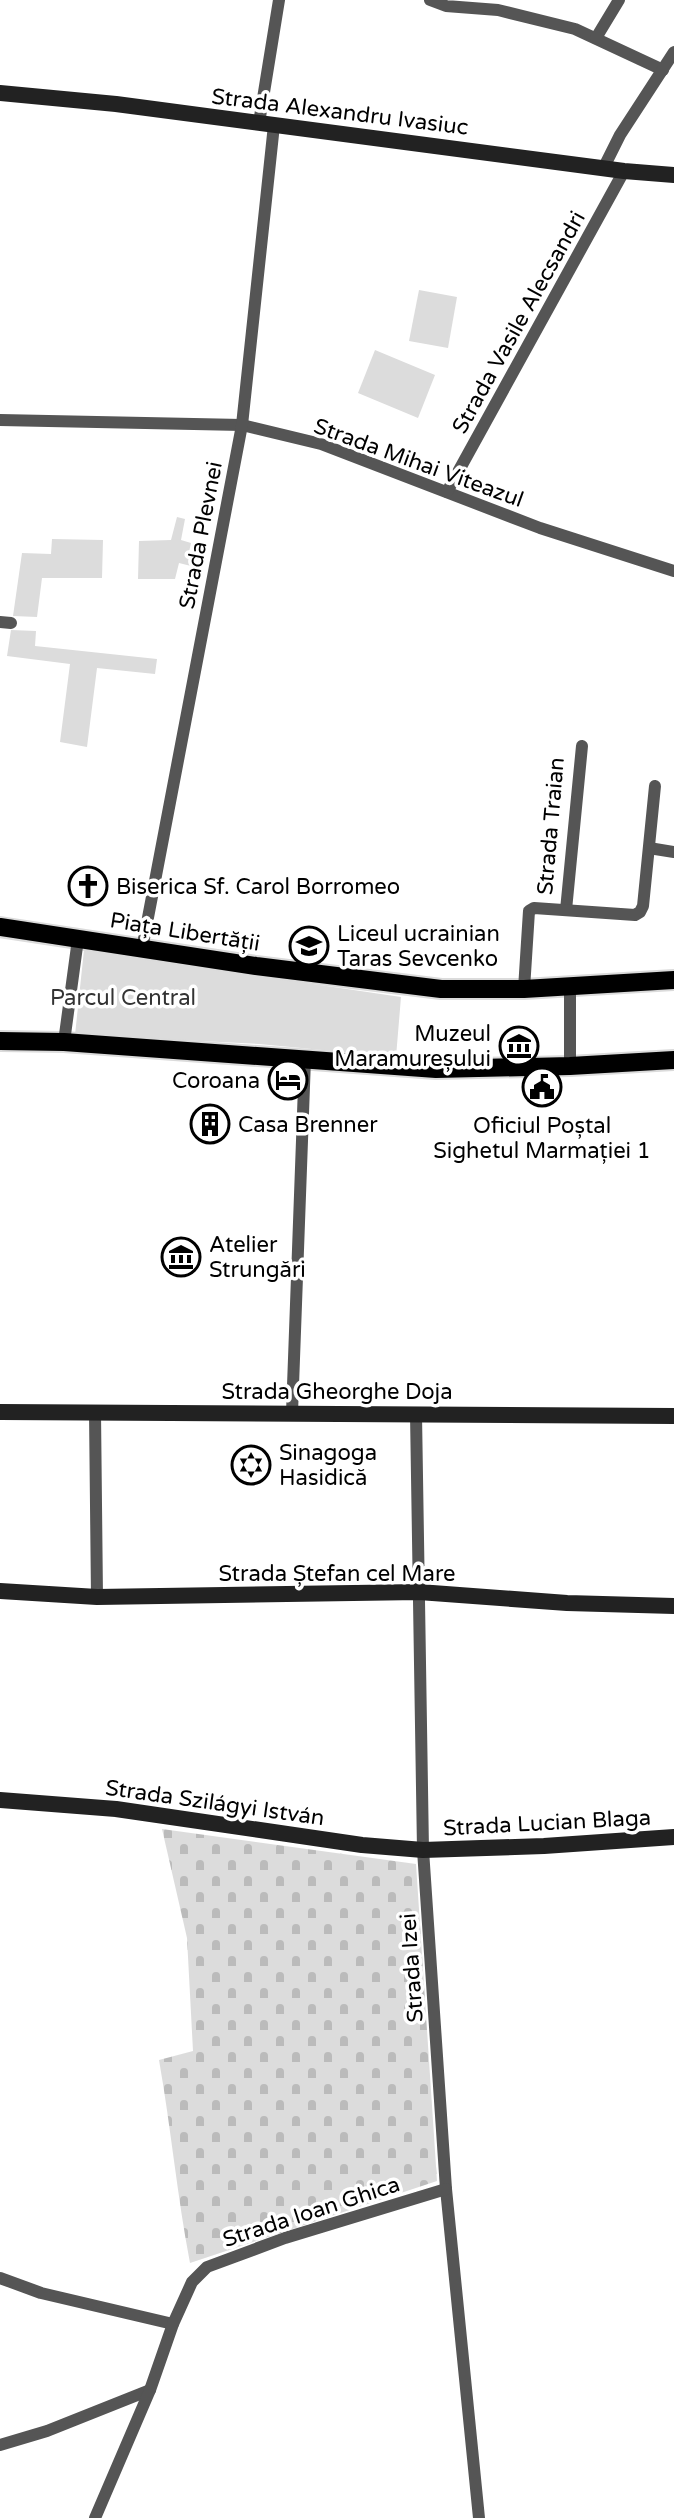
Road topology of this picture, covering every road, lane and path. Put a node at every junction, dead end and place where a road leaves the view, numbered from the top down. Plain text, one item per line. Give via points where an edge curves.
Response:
1 (279, 0) edge
2 (430, 0) edge
3 (619, 0) edge
4 (596, 38) junction
5 (674, 52) edge
6 (663, 70) junction
7 (0, 93) edge
8 (266, 124) junction
9 (604, 167) junction
10 (624, 171) junction
11 (674, 175) edge
12 (0, 420) edge
13 (242, 425) junction
14 (447, 492) junction
15 (674, 571) edge
16 (582, 746) dead end
17 (655, 786) dead end
18 (649, 848) junction
19 (674, 852) edge
20 (566, 910) junction
21 (0, 927) edge
22 (78, 939) junction
23 (142, 949) junction
24 (674, 980) edge
25 (570, 987) junction
26 (524, 989) junction
27 (0, 1041) edge
28 (64, 1042) junction
29 (305, 1059) junction
30 (674, 1060) edge
31 (570, 1066) junction
32 (0, 1412) edge
33 (95, 1412) junction
34 (292, 1413) junction
35 (416, 1414) junction
36 (674, 1416) edge
37 (0, 1591) edge
38 (419, 1592) junction
39 (97, 1597) junction
40 (674, 1606) edge
41 (0, 1800) edge
42 (674, 1837) edge
43 (423, 1850) junction
44 (446, 2189) junction
45 (0, 2278) edge
46 (173, 2324) junction
47 (150, 2390) junction
48 (0, 2445) edge
49 (95, 2518) edge
50 (479, 2518) edge

1 - 8 street, Strada Plevnei
2 - 4 street via 543,19
3 - 4 street
4 - 6 street
5 - 6 street
6 - 9 street
7 - 8 main road, Strada Alexandru Ivasiuc
8 - 9 main road, Strada Alexandru Ivasiuc
8 - 13 street, Strada Plevnei
9 - 10 main road, Strada Alexandru Ivasiuc
10 - 11 main road, Strada Alexandru Ivasiuc
10 - 14 street, Strada Vasile Alecsandri
12 - 13 street, Strada Mihai Viteazul
13 - 14 street, Strada Mihai Viteazul via 321,444
13 - 23 street, Strada Plevnei
14 - 15 street, Strada Mihai Viteazul
16 - 20 street, Strada Traian
17 - 18 street, Strada Traian
18 - 19 street
18 - 20 street, Strada Traian via 640,912
20 - 26 street, Strada Traian via 529,911
21 - 22 main road
22 - 23 main road, Piața Libertății
22 - 28 street, Piața Libertății
23 - 26 main road, Piața Libertății via 441,989
24 - 25 main road
25 - 26 main road, Piața Libertății
25 - 31 street
27 - 28 main road
28 - 29 main road
29 - 31 main road via 436,1069
29 - 34 street
30 - 31 main road
32 - 33 main road, Strada Gheorghe Doja
33 - 34 main road, Strada Gheorghe Doja
33 - 39 street
34 - 35 main road, Strada Gheorghe Doja
35 - 36 main road, Strada Gheorghe Doja
35 - 38 street, Strada Izei
37 - 39 main road, Strada Ștefan cel Mare
38 - 39 main road, Strada Ștefan cel Mare
38 - 40 main road, Strada Ștefan cel Mare
38 - 43 street, Strada Izei
41 - 43 main road, Strada Szilágyi István via 116,1809
42 - 43 main road, Strada Lucian Blaga
43 - 44 street, Strada Izei
44 - 46 street, Strada Ioan Ghica via 207,2267 192,2282
44 - 50 street, Strada Izei
45 - 46 street
46 - 47 street, Strada Ioan Ghica
47 - 48 street
47 - 49 street, Strada Ioan Ghica

